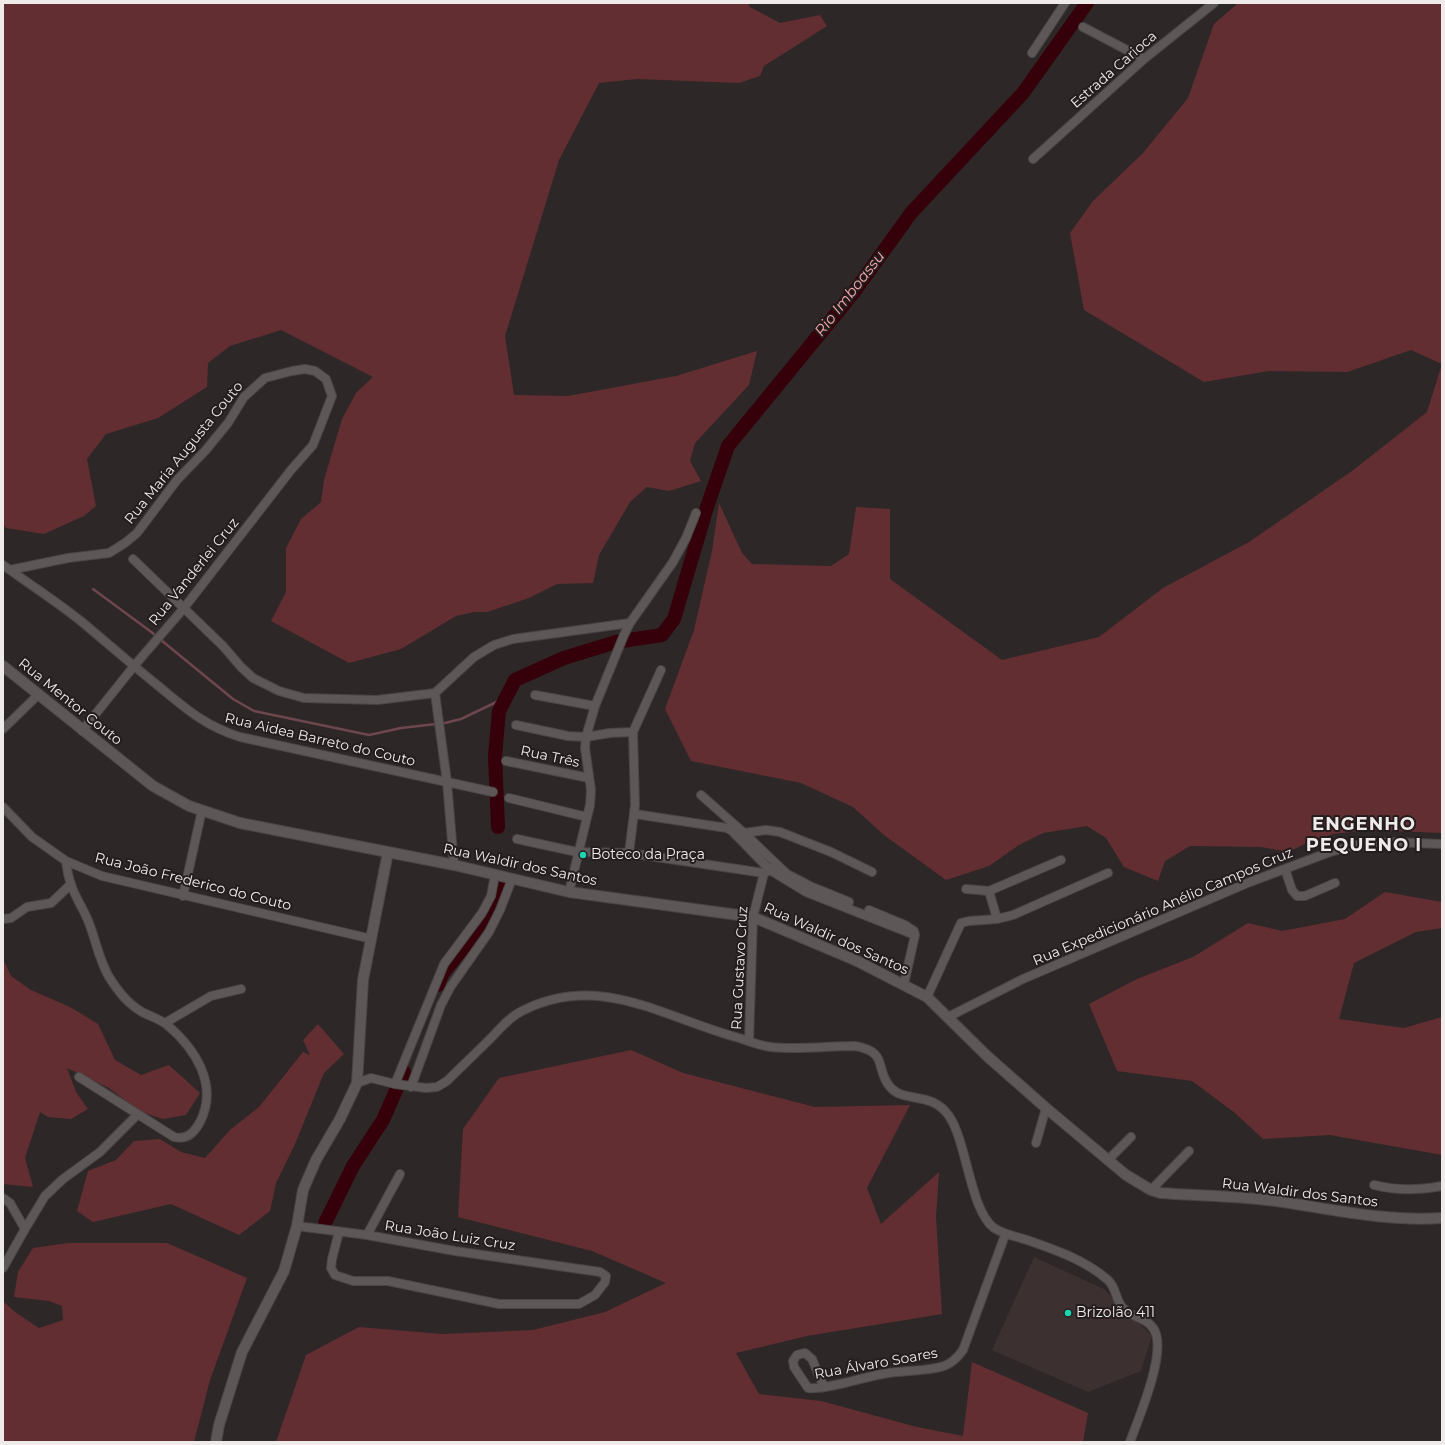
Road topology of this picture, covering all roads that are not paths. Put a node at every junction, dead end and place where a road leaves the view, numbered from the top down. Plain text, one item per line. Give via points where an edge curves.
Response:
1 (1065, 3) edge
2 (1214, 3) edge
3 (1083, 27) dead end
4 (1032, 54) dead end
5 (1144, 59) junction
6 (1033, 160) dead end
7 (322, 427) joint
8 (696, 513) dead end
9 (133, 559) dead end
10 (3, 565) edge
11 (10, 570) junction
12 (184, 608) junction
13 (630, 623) junction
14 (3, 666) edge
15 (134, 666) junction
16 (661, 670) dead end
17 (435, 693) junction
18 (38, 695) junction
19 (534, 695) dead end
20 (595, 706) junction
21 (516, 725) dead end
22 (3, 729) edge
23 (82, 731) junction
24 (633, 732) junction
25 (586, 737) junction
26 (120, 760) joint
27 (506, 760) dead end
28 (589, 778) junction
29 (447, 782) junction
30 (493, 792) dead end
31 (701, 795) dead end
32 (509, 798) dead end
33 (3, 808) edge
34 (202, 810) junction
35 (635, 814) junction
36 (587, 817) junction
37 (744, 833) junction
38 (517, 839) dead end
39 (1442, 844) edge
40 (388, 852) junction
41 (577, 852) junction
42 (629, 853) junction
43 (1061, 860) dead end
44 (66, 861) junction
45 (454, 865) junction
46 (770, 869) junction
47 (1285, 869) junction
48 (872, 872) dead end
49 (1108, 873) dead end
50 (495, 875) junction
51 (512, 879) junction
52 (1335, 883) dead end
53 (70, 884) junction
54 (966, 889) dead end
55 (989, 891) junction
56 (569, 892) junction
57 (183, 896) junction
58 (753, 917) junction
59 (3, 919) edge
60 (997, 919) junction
61 (372, 939) junction
62 (904, 984) junction
63 (241, 989) dead end
64 (927, 997) junction
65 (948, 1017) junction
66 (165, 1023) junction
67 (749, 1041) junction
68 (79, 1077) dead end
69 (357, 1083) junction
70 (395, 1084) junction
71 (411, 1087) junction
72 (1046, 1108) junction
73 (137, 1115) junction
74 (1131, 1137) dead end
75 (1036, 1143) dead end
76 (1189, 1151) dead end
77 (1108, 1160) junction
78 (400, 1174) dead end
79 (1374, 1185) dead end
80 (1442, 1186) edge
81 (1151, 1190) junction
82 (3, 1198) edge
83 (1442, 1218) edge
84 (297, 1226) junction
85 (25, 1229) junction
86 (339, 1232) junction
87 (367, 1235) junction
88 (1005, 1235) junction
89 (3, 1268) edge
90 (824, 1387) junction
91 (216, 1442) edge
92 (1130, 1442) edge

1 - 4 street
2 - 5 street, Estrada Carioca
3 - 5 street
5 - 6 street, Estrada Carioca
7 - 11 street, Rua Maria Augusta Couto via 332,396 322,376 305,369 265,378 244,397 228,423 177,480 137,534 109,553 68,558
7 - 12 street, Rua Vanderlei Cruz via 313,445
8 - 13 street via 673,562
9 - 12 street
10 - 11 street, Rua Aidea Barreto do Couto
11 - 15 street, Rua Aidea Barreto do Couto via 40,589
12 - 15 street, Rua Vanderlei Cruz
12 - 17 street via 241,667 254,678 279,691 304,698 330,700 377,700
13 - 17 street via 513,639 494,645 474,657
13 - 20 street
14 - 18 street, Rua Mentor Couto
15 - 23 street, Rua Vanderlei Cruz
15 - 29 street, Rua Aidea Barreto do Couto via 205,723 221,731
16 - 24 street
17 - 29 street
18 - 22 street
18 - 23 street, Rua Mentor Couto
19 - 20 street
20 - 25 street
21 - 25 street via 568,736
23 - 26 street, Rua Mentor Couto
24 - 25 street
24 - 35 street
25 - 28 street
26 - 34 street, Rua Waldir dos Santos via 172,798
27 - 28 street, Rua Três
28 - 36 street via 591,790
29 - 30 street, Rua Aidea Barreto do Couto
29 - 45 street
31 - 37 street, Rua Waldir dos Santos
32 - 36 street
33 - 44 street, Rua João Frederico do Couto via 32,837
34 - 40 street, Rua Waldir dos Santos via 240,823
34 - 57 street
35 - 42 street
35 - 46 street, Rua Waldir dos Santos via 727,828
36 - 41 street
37 - 46 street, Rua Waldir dos Santos
37 - 48 street via 766,830 780,832 832,852
38 - 41 street, Rua Waldir dos Santos
39 - 47 street, Rua Expedicionário Anélio Campos Cruz via 1360,844
40 - 45 street, Rua Waldir dos Santos
40 - 61 street
41 - 42 street, Rua Waldir dos Santos
41 - 56 street
42 - 46 street, Rua Waldir dos Santos
43 - 55 street
44 - 53 street
44 - 57 street, Rua João Frederico do Couto via 102,876
45 - 50 street, Rua Waldir dos Santos
46 - 58 street, Rua Gustavo Cruz
46 - 62 street, Rua Waldir dos Santos via 777,876 806,892 915,933
47 - 52 street via 1292,890 1298,896 1305,896
47 - 65 street, Rua Expedicionário Anélio Campos Cruz via 1037,973
49 - 60 street via 1013,915
50 - 51 street, Rua Waldir dos Santos
50 - 70 street via 491,896 482,913 444,964
51 - 56 street, Rua Waldir dos Santos
51 - 71 street via 488,932 441,1005
53 - 59 street via 51,903 27,907 10,918
53 - 66 street via 89,921 108,974 118,991 141,1011
54 - 55 street
55 - 60 street
56 - 58 street, Rua Waldir dos Santos
57 - 61 street, Rua João Frederico do Couto
58 - 62 street, Rua Waldir dos Santos
58 - 67 street, Rua Gustavo Cruz
60 - 64 street via 961,923
61 - 69 street via 363,980
62 - 64 street, Rua Waldir dos Santos
63 - 66 street via 211,996
64 - 65 street, Rua Waldir dos Santos
65 - 72 street, Rua Waldir dos Santos via 987,1056
66 - 73 street via 184,1042 201,1068 208,1086 203,1116 189,1136 181,1139
67 - 71 street via 678,1018 651,1006 592,995 570,995 542,1001 520,1011 447,1081 437,1087
67 - 88 street via 770,1047 855,1046 867,1048 875,1053 886,1081 892,1089 898,1093 935,1102 950,1117 981,1210 987,1221
68 - 73 street
69 - 70 street via 371,1078
69 - 84 street via 303,1190
70 - 71 street
72 - 75 street
72 - 77 street, Rua Waldir dos Santos
73 - 85 street via 100,1152 63,1179 45,1196
74 - 77 street
76 - 81 street
77 - 81 street, Rua Waldir dos Santos via 1126,1175
78 - 87 street
79 - 80 street via 1413,1190
81 - 83 street, Rua Waldir dos Santos via 1161,1193 1276,1201 1378,1217
82 - 85 street via 10,1203
84 - 86 street, Rua João Luiz Cruz
84 - 91 street via 284,1271 242,1352
85 - 89 street
86 - 87 street, Rua João Luiz Cruz
86 - 87 street, Rua João Luiz Cruz via 331,1268 334,1275 353,1281 388,1280 499,1304 579,1304 595,1296 606,1276 600,1272 455,1251
88 - 90 street, Rua Álvaro Soares via 963,1350 954,1361 927,1369 884,1374
88 - 92 street via 1057,1250 1085,1263 1114,1286 1124,1310 1143,1319 1156,1334 1154,1371
90 - 90 street, Rua Álvaro Soares via 808,1388 794,1367 793,1361 797,1355 805,1353 812,1358

